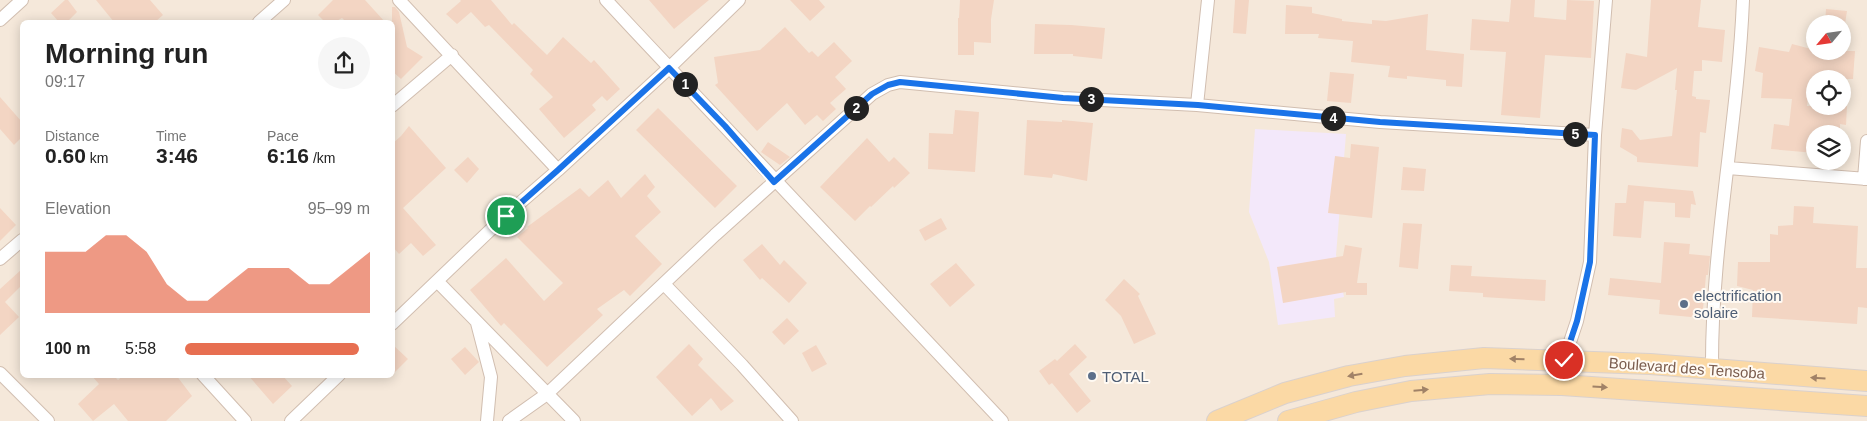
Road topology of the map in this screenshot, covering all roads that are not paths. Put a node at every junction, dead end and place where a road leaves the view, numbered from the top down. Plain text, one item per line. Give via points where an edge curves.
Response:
1 (22, 0) edge
2 (284, 0) edge
3 (399, 0) edge
4 (606, 0) edge
5 (739, 0) edge
6 (1208, 0) edge
7 (1606, 0) edge
8 (1742, 0) edge
9 (0, 20) edge
10 (260, 20) edge
11 (452, 55) junction
12 (669, 68) junction
13 (395, 103) edge
14 (1198, 105) junction
15 (1595, 135) junction
16 (1867, 141) edge
17 (1728, 168) junction
18 (558, 170) junction
19 (1865, 179) edge
20 (774, 182) junction
21 (20, 242) edge
22 (0, 259) edge
23 (437, 281) junction
24 (665, 285) junction
25 (395, 321) edge
26 (477, 322) junction
27 (1564, 360) junction
28 (1712, 370) junction
29 (0, 373) edge
30 (206, 378) edge
31 (336, 378) edge
32 (1867, 381) edge
33 (547, 394) junction
34 (1867, 406) edge
35 (48, 421) edge
36 (245, 421) edge
37 (291, 421) edge
38 (487, 421) edge
39 (509, 421) edge
40 (574, 421) edge
41 (792, 421) edge
42 (1002, 421) edge
43 (1217, 421) edge
44 (1288, 421) edge

1 - 9 street
2 - 10 street
3 - 11 street
4 - 12 street
5 - 12 street
6 - 14 street
7 - 15 street
8 - 17 street
11 - 13 street
11 - 18 street
12 - 18 street
12 - 20 street
14 - 15 street via 1380,122
14 - 20 street via 1063,98 900,82 872,94
15 - 27 street via 1590,262 1577,321
16 - 19 street
17 - 19 street
17 - 28 street via 1712,314
18 - 23 street
20 - 24 street
20 - 42 street
21 - 22 street
23 - 25 street
23 - 26 street
24 - 33 street
24 - 41 street
26 - 33 street
26 - 38 street via 491,377
27 - 28 main road, Boulevard des Tensoba
27 -> 43 main road, Boulevard des Tensoba via 1484,358 1348,376 1285,393
32 -> 28 main road, Boulevard des Tensoba
29 - 35 street
30 - 36 street
31 - 37 street
33 - 39 street
33 - 40 street
44 -> 34 main road, Boulevard des Tensoba via 1411,391 1490,384 1562,385

